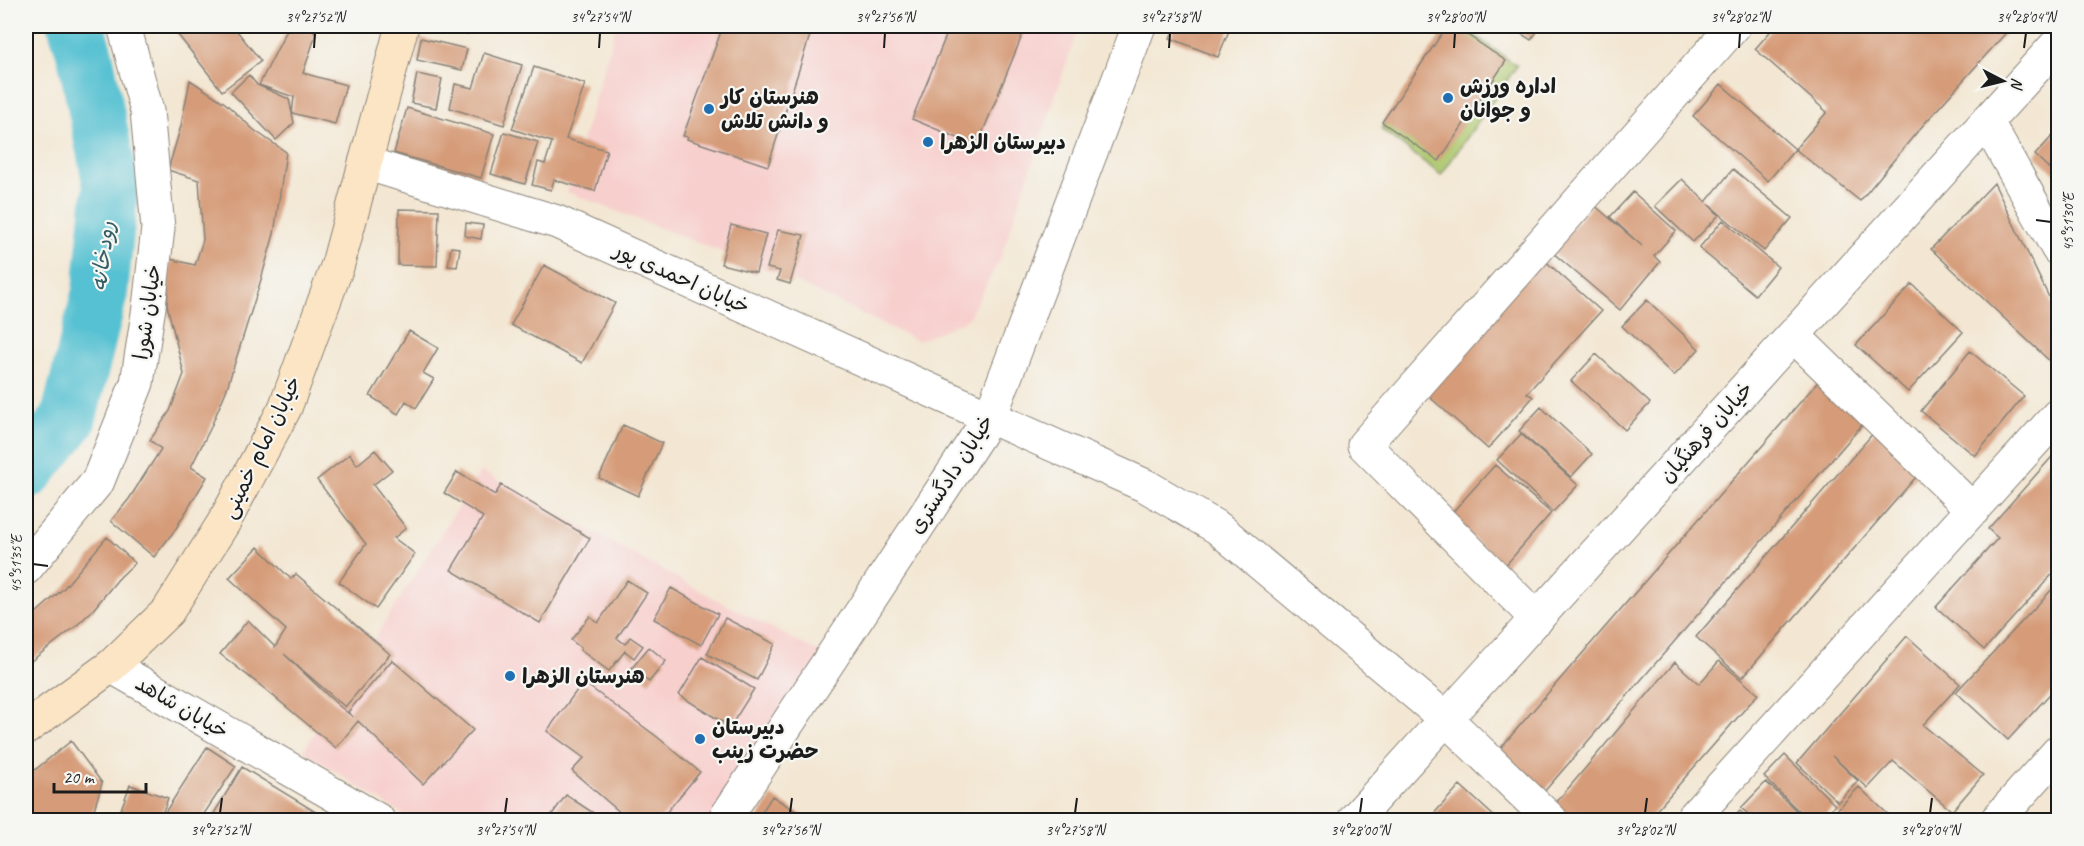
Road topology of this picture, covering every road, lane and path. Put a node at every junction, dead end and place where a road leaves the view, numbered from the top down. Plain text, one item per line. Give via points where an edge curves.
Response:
1 (124, 26) edge
2 (402, 26) edge
3 (1138, 26) edge
4 (1734, 26) edge
5 (2058, 43) edge
6 (1987, 122) junction
7 (365, 164) junction
8 (2058, 249) edge
9 (1794, 336) junction
10 (2058, 415) edge
11 (990, 417) junction
12 (1973, 510) junction
13 (26, 568) edge
14 (1537, 619) junction
15 (111, 666) junction
16 (1446, 719) junction
17 (26, 728) edge
18 (2058, 752) edge
19 (1539, 817) edge
20 (378, 820) edge
21 (724, 820) edge
22 (1354, 820) edge
23 (1691, 820) edge
24 (1997, 820) edge

1 - 13 street, خیابان شورا via 147,111 158,228 137,383 98,481
2 - 7 main road, خیابان امام خمینی
3 - 11 street, خیابان دادگستری
4 - 14 street via 1364,445
5 - 6 street, خیابان فرهنگیان
6 - 8 street
6 - 9 street, خیابان فرهنگیان
7 - 11 street, خیابان احمدی پور via 557,222
7 - 15 main road, خیابان امام خمینی via 338,264 285,408 224,522 168,611
9 - 12 street
9 - 14 street, خیابان فرهنگیان
10 - 12 street
11 - 16 street, خیابان احمدی پور via 1146,486 1218,528
11 - 21 street, خیابان دادگستری
12 - 23 street
14 - 16 street, خیابان فرهنگیان
15 - 17 main road, خیابان امام خمینی
15 - 20 street, خیابان شاهد
16 - 19 street, خیابان احمدی پور
16 - 22 street, خیابان فرهنگیان
18 - 24 street

